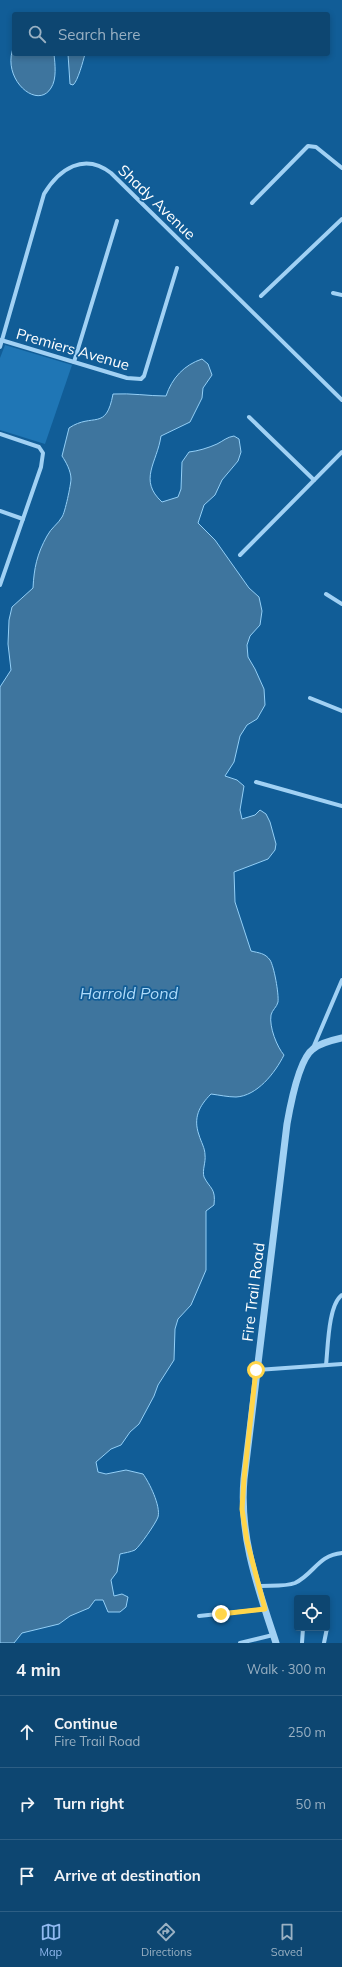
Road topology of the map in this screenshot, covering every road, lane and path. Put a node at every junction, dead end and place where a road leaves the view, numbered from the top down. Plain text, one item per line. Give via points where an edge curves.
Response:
1 (342, 168) edge
2 (252, 203) dead end
3 (342, 219) edge
4 (117, 221) dead end
5 (177, 268) dead end
6 (333, 293) dead end
7 (342, 295) edge
8 (261, 296) dead end
9 (1, 340) edge
10 (0, 347) edge
11 (74, 362) junction
12 (342, 400) edge
13 (249, 418) dead end
14 (0, 434) edge
15 (342, 452) edge
16 (314, 480) junction
17 (0, 511) edge
18 (23, 519) junction
19 (240, 555) dead end
20 (0, 585) edge
21 (326, 594) dead end
22 (342, 604) edge
23 (310, 698) dead end
24 (342, 711) edge
25 (256, 782) dead end
26 (342, 806) edge
27 (342, 980) edge
28 (342, 1038) edge
29 (313, 1049) junction
30 (342, 1294) edge
31 (342, 1364) edge
32 (326, 1365) junction
33 (256, 1370) junction
34 (342, 1553) edge
35 (258, 1586) junction
36 (265, 1609) junction
37 (199, 1616) dead end
38 (303, 1631) edge
39 (326, 1631) edge
40 (273, 1635) junction
41 (240, 1643) edge
42 (276, 1643) edge
43 (302, 1643) edge
44 (324, 1643) edge

1 - 2 street via 316,146 308,146
3 - 8 street
4 - 11 street
5 - 11 street, Premiers Avenue via 143,378 135,380
6 - 7 street
9 - 10 street, Shady Avenue
9 - 11 street, Premiers Avenue
9 - 12 street, Shady Avenue via 44,194 52,181 68,168 89,164 111,173
13 - 16 street
14 - 18 street via 39,447 43,453 41,467
15 - 16 street
16 - 19 street
17 - 18 street
18 - 20 street
21 - 22 street
23 - 24 street
25 - 26 street
27 - 29 street
28 - 29 street
29 - 33 street, Fire Trail Road via 305,1060 292,1096 287,1124
30 - 32 street via 337,1298 333,1313
31 - 32 street
32 - 33 street
33 - 35 street, Fire Trail Road via 242,1509
34 - 35 street via 323,1559 297,1582
35 - 36 street, Fire Trail Road
36 - 37 street
36 - 40 street, Fire Trail Road
38 - 43 street
39 - 44 street
40 - 41 street
40 - 42 street, Fire Trail Road

